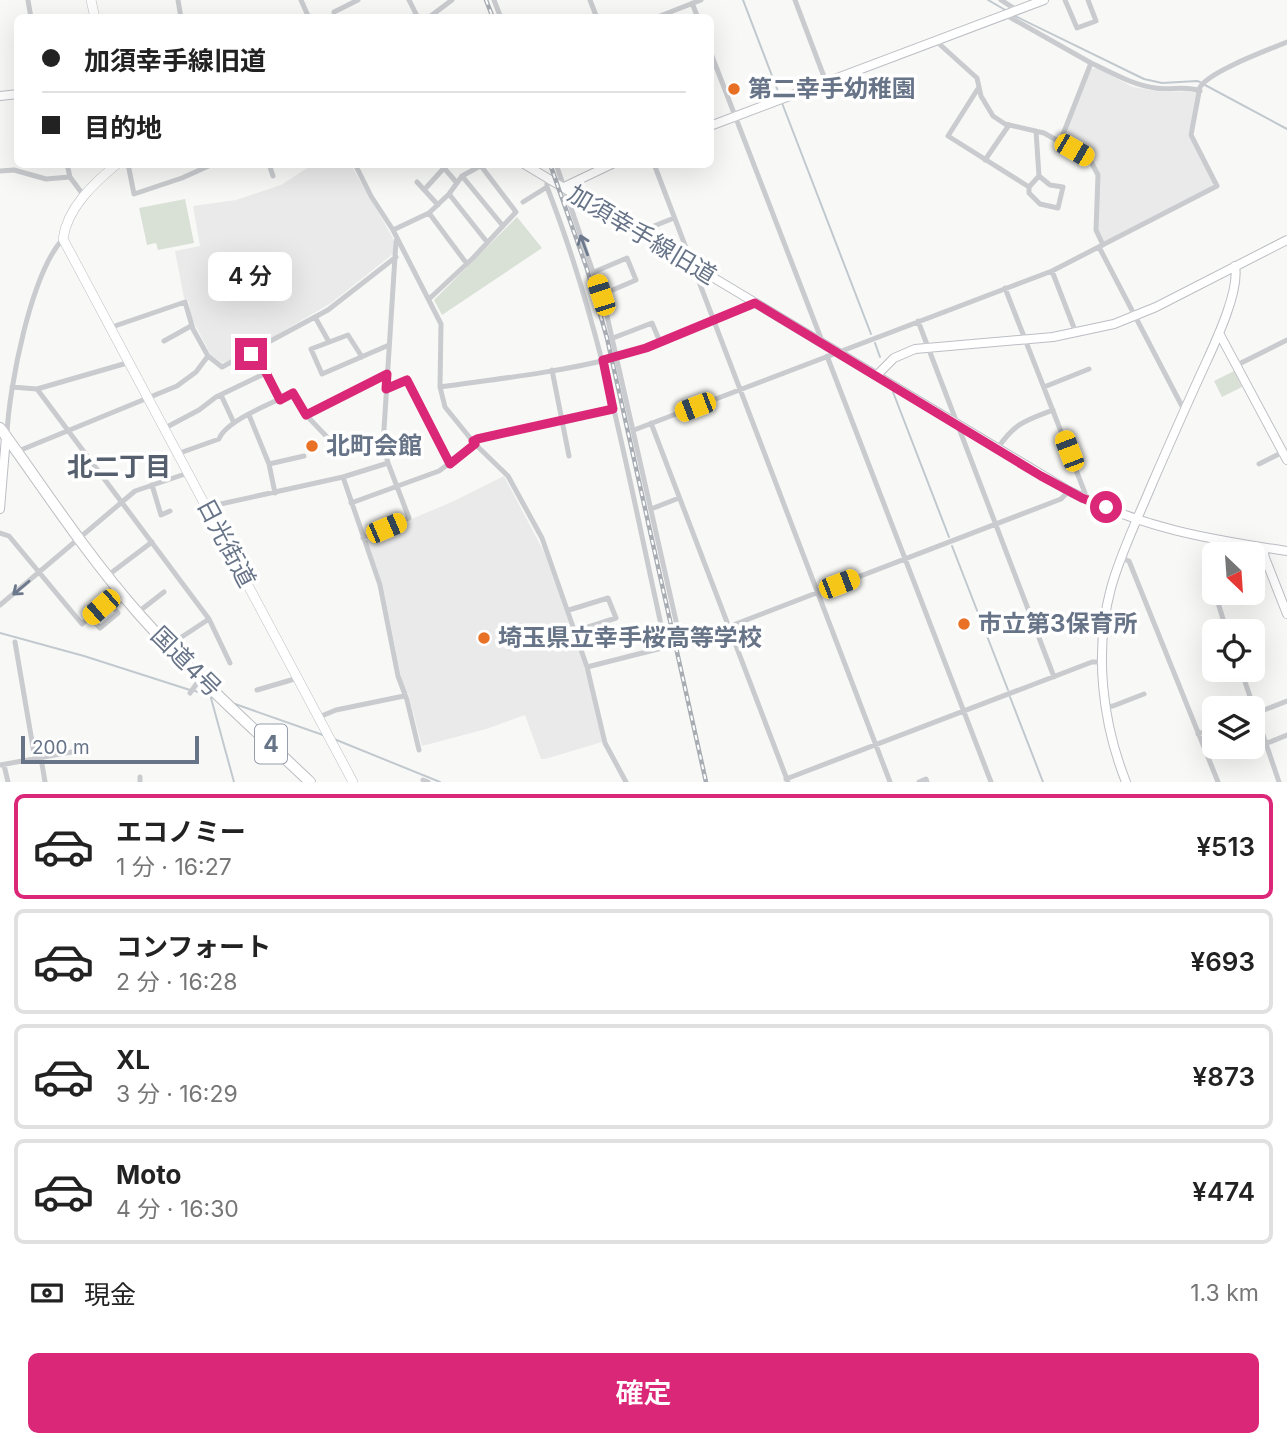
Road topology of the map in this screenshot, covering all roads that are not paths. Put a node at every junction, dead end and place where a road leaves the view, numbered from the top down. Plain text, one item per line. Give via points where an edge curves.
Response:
1 (358, 0) edge
2 (452, 0) edge
3 (701, 0) edge
4 (795, 0) edge
5 (1001, 0) edge
6 (1044, 0) edge
7 (1065, 0) edge
8 (1088, 0) edge
9 (692, 2) edge
10 (1013, 12) junction
11 (334, 14) edge
12 (433, 14) edge
13 (664, 14) edge
14 (936, 41) junction
15 (1287, 42) edge
16 (714, 61) edge
17 (1091, 63) junction
18 (826, 82) junction
19 (979, 87) junction
20 (1201, 87) junction
21 (736, 117) junction
22 (714, 125) edge
23 (1009, 125) junction
24 (1036, 131) junction
25 (1059, 142) junction
26 (985, 160) junction
27 (68, 168) edge
28 (112, 168) edge
29 (129, 168) edge
30 (204, 168) edge
31 (270, 168) edge
32 (357, 168) edge
33 (477, 168) edge
34 (484, 168) edge
35 (529, 168) edge
36 (557, 168) edge
37 (603, 168) edge
38 (655, 168) edge
39 (0, 172) edge
40 (273, 176) dead end
41 (462, 176) junction
42 (1039, 176) junction
43 (70, 177) junction
44 (417, 182) dead end
45 (457, 183) junction
46 (547, 183) junction
47 (564, 187) junction
48 (1029, 187) junction
49 (424, 190) junction
50 (449, 194) junction
51 (84, 196) junction
52 (523, 202) dead end
53 (438, 205) junction
54 (429, 213) junction
55 (674, 218) junction
56 (503, 226) junction
57 (393, 230) junction
58 (639, 232) junction
59 (396, 238) junction
60 (63, 239) junction
61 (1287, 240) edge
62 (487, 242) junction
63 (1101, 246) junction
64 (396, 257) junction
65 (467, 264) junction
66 (692, 265) junction
67 (1235, 266) junction
68 (1052, 271) junction
69 (594, 272) junction
70 (1005, 288) junction
71 (601, 295) junction
72 (429, 299) junction
73 (755, 303) junction
74 (1136, 316) junction
75 (315, 317) junction
76 (713, 320) junction
77 (918, 321) junction
78 (191, 326) junction
79 (109, 328) junction
80 (1076, 333) junction
81 (1219, 333) junction
82 (613, 338) junction
83 (1025, 339) junction
84 (1287, 340) edge
85 (164, 341) dead end
86 (329, 342) junction
87 (660, 342) junction
88 (823, 344) junction
89 (389, 345) junction
90 (927, 346) junction
91 (255, 351) junction
92 (839, 352) junction
93 (208, 356) junction
94 (827, 356) junction
95 (362, 357) junction
96 (617, 357) junction
97 (603, 360) junction
98 (127, 363) junction
99 (1237, 365) junction
100 (1090, 369) dead end
101 (552, 370) junction
102 (266, 373) junction
103 (387, 374) junction
104 (877, 375) junction
105 (12, 387) junction
106 (440, 387) junction
107 (1044, 387) junction
108 (37, 389) junction
109 (386, 389) junction
110 (739, 390) junction
111 (221, 395) junction
112 (147, 399) junction
113 (280, 400) junction
114 (613, 409) junction
115 (1052, 410) junction
116 (1184, 410) junction
117 (249, 415) junction
118 (306, 415) junction
119 (562, 420) junction
120 (234, 423) junction
121 (651, 423) junction
122 (958, 426) junction
123 (163, 429) junction
124 (634, 430) junction
125 (67, 431) junction
126 (3, 433) edge
127 (328, 438) dead end
128 (474, 442) junction
129 (998, 450) junction
130 (16, 452) junction
131 (177, 454) junction
132 (303, 456) dead end
133 (569, 456) dead end
134 (1285, 456) edge
135 (388, 463) junction
136 (269, 464) junction
137 (450, 464) junction
138 (1259, 464) dead end
139 (188, 473) junction
140 (343, 477) junction
141 (152, 485) junction
142 (397, 487) junction
143 (1069, 491) junction
144 (275, 493) junction
145 (679, 498) junction
146 (1082, 498) junction
147 (122, 502) junction
148 (351, 503) junction
149 (207, 507) junction
150 (0, 509) edge
151 (651, 509) junction
152 (170, 511) dead end
153 (1136, 521) junction
154 (997, 524) junction
155 (0, 533) edge
156 (363, 538) junction
157 (79, 539) junction
158 (152, 542) junction
159 (1226, 542) edge
160 (1265, 548) edge
161 (1287, 551) edge
162 (1265, 557) edge
163 (1121, 558) junction
164 (905, 559) junction
165 (1266, 562) joint
166 (40, 572) junction
167 (107, 576) junction
168 (164, 592) dead end
169 (817, 593) junction
170 (124, 597) junction
171 (0, 605) edge
172 (113, 607) junction
173 (569, 610) junction
174 (138, 612) junction
175 (1287, 614) edge
176 (90, 617) junction
177 (209, 619) junction
178 (728, 627) junction
179 (576, 631) junction
180 (15, 642) dead end
181 (168, 646) junction
182 (1102, 662) junction
183 (230, 663) dead end
184 (587, 667) junction
185 (1054, 677) junction
186 (201, 678) junction
187 (298, 678) junction
188 (257, 690) dead end
189 (190, 694) dead end
190 (1144, 694) dead end
191 (404, 696) junction
192 (1287, 701) edge
193 (1105, 707) junction
194 (1265, 710) edge
195 (963, 711) junction
196 (319, 717) junction
197 (1202, 732) edge
198 (1198, 734) junction
199 (1287, 734) edge
200 (1265, 744) joint
201 (876, 745) junction
202 (88, 749) dead end
203 (419, 750) dead end
204 (38, 759) junction
205 (2, 765) edge
206 (787, 780) edge
207 (8, 782) edge
208 (45, 782) edge
209 (310, 782) edge
210 (353, 782) edge
211 (626, 782) edge
212 (890, 782) edge
213 (919, 782) edge
214 (927, 782) edge
215 (991, 782) edge
216 (1126, 782) edge
217 (1218, 782) edge
218 (1279, 782) edge

1 - 11 street
2 - 12 street
3 - 9 street
4 - 18 street
5 - 10 street
6 - 10 street
7 - 8 street via 1077,28 1096,21
9 - 13 street
10 - 14 street
10 - 17 street
14 - 18 street
14 - 19 street via 977,78
15 - 20 street via 1235,64
16 - 21 street
17 - 20 street via 1141,86 1168,90
17 - 25 street
18 - 21 street
19 - 23 street via 993,116
19 - 26 street via 948,136
20 - 63 street via 1191,135 1217,186
21 - 22 street
21 - 88 street
23 - 24 street
23 - 26 street
24 - 25 street
24 - 42 street
25 - 63 street via 1088,158 1098,175 1096,230
26 - 48 street
27 - 43 street
28 - 51 main road
29 - 30 street via 134,194
31 - 40 street
32 - 57 street
33 - 41 street
34 - 56 street via 516,212
35 - 46 street, 加須幸手線旧道
36 - 47 street
37 - 47 street
38 - 55 street
39 - 43 street via 14,170 46,179
41 - 45 street
41 - 56 street
42 - 48 street
42 - 48 street via 1050,185 1063,187 1058,208 1040,204
43 - 51 street
44 - 49 street
45 - 49 street via 444,168
45 - 50 street
46 - 47 street, 加須幸手線旧道
46 - 52 street
46 - 97 street
47 - 58 street, 加須幸手線旧道
69 -> 47 street
49 - 53 street
50 - 53 street
50 - 62 street
51 - 60 main road
53 - 54 street
54 - 57 street
54 - 65 street
55 - 58 street
55 - 66 street
56 - 62 street
57 - 59 street
58 - 66 street, 加須幸手線旧道
59 - 64 street
59 - 72 street
60 - 79 main road, 日光街道
60 - 105 street via 39,281
61 - 67 street
62 - 65 street
63 - 68 street
63 - 74 street
64 - 75 street
64 - 89 street
65 - 72 street
66 - 73 street, 加須幸手線旧道
66 - 76 street
67 - 74 street
67 - 81 street via 1235,285
68 - 70 street
68 - 80 street
69 - 71 street
69 - 71 street via 627,258 636,281
70 - 77 street
70 - 83 street
71 - 82 street
72 - 106 street via 441,324
73 - 76 street
73 - 88 street, 加須幸手線旧道
74 - 80 street
74 - 116 street
75 - 86 street
75 - 91 street
76 - 87 street
76 - 110 street
77 - 90 street
77 - 92 street
78 - 79 street via 185,302
78 - 85 street
78 - 93 street
79 - 98 main road, 日光街道
80 - 83 street
81 - 99 street
81 - 116 street
82 - 87 street via 652,323
82 - 96 street
83 - 90 street
83 - 107 street
84 - 99 street
86 - 95 street via 348,335
86 - 95 street via 311,349 322,374
87 - 96 street
88 - 92 street, 加須幸手線旧道
89 - 95 street
89 - 103 street
90 - 104 street via 900,354
90 - 122 street
91 - 93 street via 222,367
91 - 102 street
92 - 94 street
92 - 104 street, 加須幸手線旧道
93 - 112 street via 177,386
94 - 110 street
94 - 164 street
96 - 97 street
96 - 124 street
97 - 101 street
97 - 114 street
98 - 108 street
98 - 112 main road, 日光街道
99 - 134 street
100 - 107 street
101 - 106 street
101 - 119 street
102 - 111 street
102 - 113 street
103 - 109 street
103 - 118 street
104 - 122 street, 加須幸手線旧道
105 - 108 street
105 - 126 street
106 - 128 street via 445,407
107 - 115 street
108 - 125 street
109 - 135 street via 383,445
109 - 137 street via 407,380
110 - 121 street
110 - 169 street
111 - 120 street
111 - 123 street
112 - 123 main road, 日光街道
112 - 125 street
113 - 117 street
113 - 118 street via 293,393
114 - 119 street
114 - 184 street via 666,647
115 - 129 street via 1010,431
115 - 146 street via 1084,492
116 - 153 street
117 - 120 street
117 - 136 street
118 - 127 street
119 - 128 street
119 - 133 street
120 - 131 street via 219,439
121 - 124 street
121 - 145 street
122 - 129 street, 加須幸手線旧道
122 - 154 street
123 - 131 main road, 日光街道
124 - 151 street
125 - 130 street
125 - 147 street
126 - 130 highway, 国道4号 / 4
126 - 150 street
128 - 137 street
128 - 173 street via 514,485 542,538
129 - 143 street, 加須幸手線旧道
130 - 157 highway, 国道4号 / 4
131 - 139 main road, 日光街道
132 - 136 street
134 - 138 street
135 - 140 street
135 - 142 street
136 - 144 street
137 - 142 street
139 - 141 street
139 - 149 main road, 日光街道
140 - 144 street
140 - 148 street
141 - 147 street
141 - 152 street via 161,515
142 - 148 street
142 - 156 street via 409,518
143 - 146 street, 加須幸手線旧道
143 - 154 street via 1061,499
144 - 149 street
145 - 151 street
145 - 178 street
146 - 153 street, 加須幸手線旧道
147 - 157 street
147 - 158 street
148 - 156 street
149 - 187 main road, 日光街道
151 - 178 street via 681,643
153 - 159 street, 加須幸手線旧道
153 - 163 street
154 - 164 street
154 - 185 street
155 - 166 street via 9,536
156 - 191 street via 380,585
157 - 166 street
157 - 167 highway, 国道4号 / 4
158 - 167 street
158 - 177 street
160 - 161 street, 加須幸手線旧道
162 - 165 street
163 - 182 street via 1108,602
163 - 198 street via 1129,561
164 - 169 street
164 - 195 street
165 - 175 street
166 -> 171 street
166 - 176 street via 82,624
167 - 170 highway, 国道4号 / 4
168 - 174 street
169 - 178 street
169 - 201 street
170 - 172 street
170 - 174 highway, 国道4号 / 4
172 - 176 street via 101,607
172 - 176 street via 118,613 100,628
173 - 179 street
173 - 179 street via 608,598 616,618
174 - 181 highway, 国道4号 / 4
177 - 181 street
177 - 183 street
178 - 206 street
179 - 184 street
180 - 204 street
181 - 186 highway, 国道4号 / 4
182 - 185 street
182 - 193 street
184 - 211 street via 605,743
185 - 195 street
186 - 189 street
186 - 209 highway, 国道4号 / 4
187 - 188 street
187 - 196 main road, 日光街道
190 - 193 street
191 - 196 street
191 - 203 street
192 - 194 street
193 - 216 street
195 - 201 street
195 - 215 street
196 - 210 main road, 日光街道
197 - 198 street
198 - 217 street
199 - 200 street
200 - 218 street
201 - 206 street
201 - 212 street
202 - 204 street
204 - 205 street
204 - 208 street
205 - 207 street
213 - 214 street

